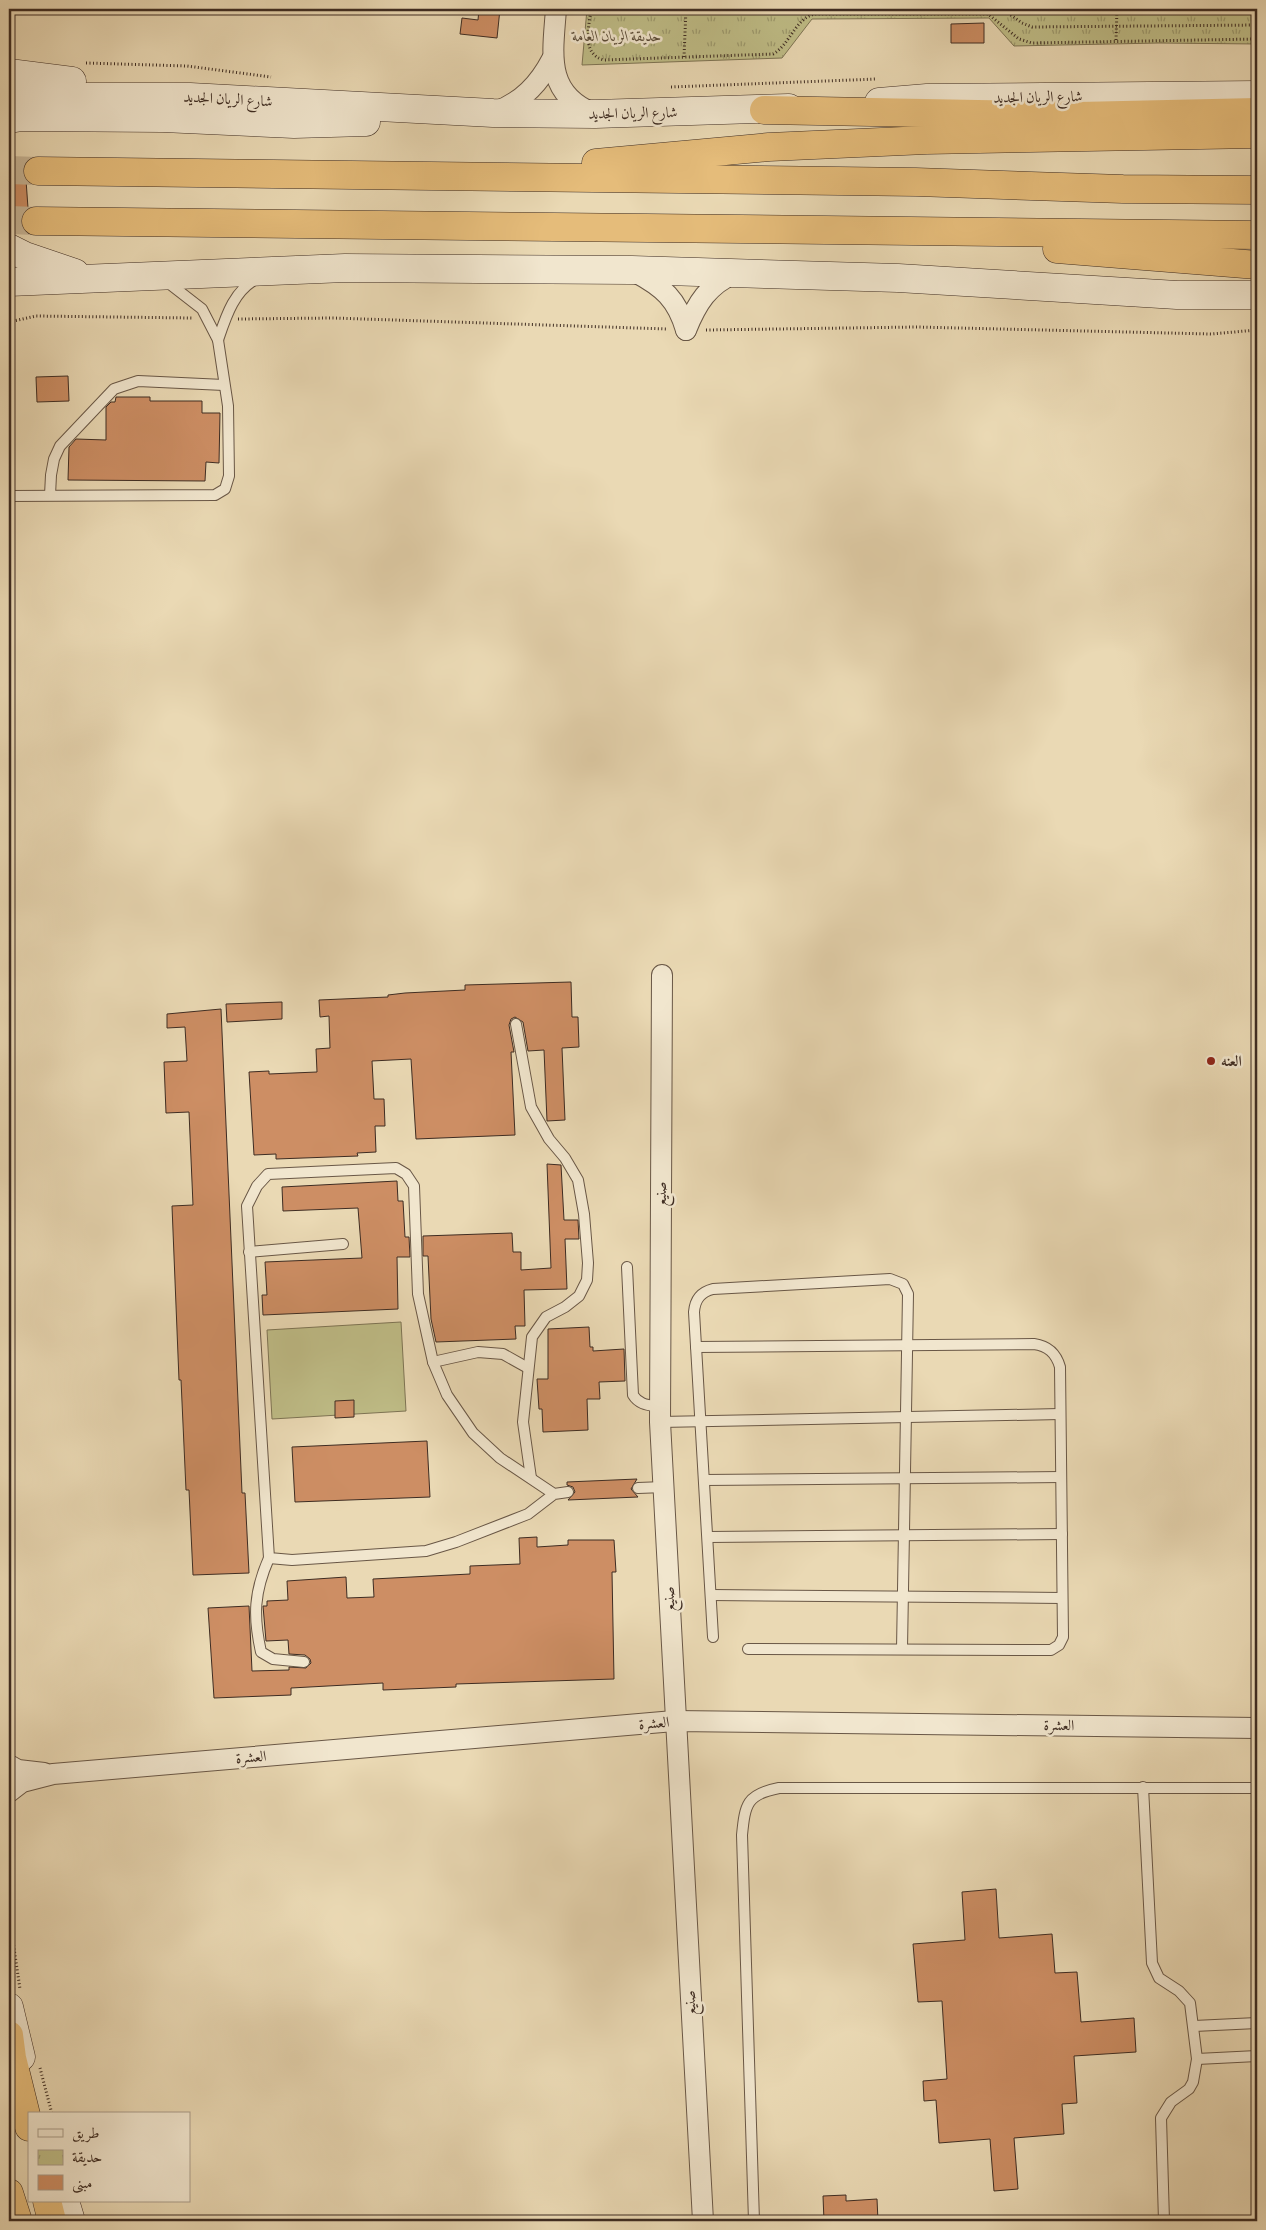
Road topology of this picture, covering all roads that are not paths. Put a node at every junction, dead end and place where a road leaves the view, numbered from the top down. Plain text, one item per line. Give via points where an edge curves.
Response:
1 (556, 9) edge
2 (552, 59) junction
3 (9, 74) edge
4 (1257, 95) edge
5 (9, 97) edge
6 (190, 97) junction
7 (411, 108) junction
8 (764, 110) junction
9 (1257, 112) edge
10 (493, 114) junction
11 (595, 114) junction
12 (84, 117) junction
13 (9, 120) edge
14 (1080, 127) junction
15 (1257, 134) edge
16 (9, 139) edge
17 (38, 171) tunnel mouth
18 (471, 176) junction
19 (1257, 190) edge
20 (36, 221) tunnel mouth
21 (942, 232) junction
22 (1257, 235) edge
23 (9, 248) edge
24 (1257, 265) edge
25 (632, 270) junction
26 (9, 271) edge
27 (271, 271) junction
28 (736, 273) junction
29 (159, 276) junction
30 (92, 279) junction
31 (53, 280) junction
32 (9, 282) edge
33 (9, 294) edge
34 (1257, 295) edge
35 (218, 340) junction
36 (224, 385) junction
37 (50, 495) junction
38 (9, 496) edge
39 (662, 975) dead end
40 (516, 1024) dead end
41 (343, 1244) dead end
42 (249, 1252) junction
43 (627, 1267) dead end
44 (908, 1345) junction
45 (696, 1347) junction
46 (433, 1362) junction
47 (528, 1368) junction
48 (660, 1414) junction
49 (1060, 1414) junction
50 (906, 1416) junction
51 (700, 1420) junction
52 (1061, 1477) junction
53 (531, 1478) junction
54 (905, 1478) junction
55 (704, 1480) junction
56 (664, 1487) junction
57 (638, 1488) dead end
58 (568, 1492) dead end
59 (554, 1494) junction
60 (1062, 1534) junction
61 (904, 1535) junction
62 (708, 1537) junction
63 (269, 1558) junction
64 (711, 1595) junction
65 (903, 1597) junction
66 (1062, 1598) junction
67 (713, 1637) dead end
68 (748, 1648) dead end
69 (902, 1649) junction
70 (304, 1662) dead end
71 (674, 1721) junction
72 (1257, 1728) edge
73 (9, 1765) edge
74 (53, 1774) junction
75 (1143, 1788) junction
76 (1257, 1788) edge
77 (9, 1792) edge
78 (9, 2007) edge
79 (1257, 2023) edge
80 (1194, 2026) junction
81 (9, 2035) edge
82 (1257, 2056) edge
83 (1197, 2059) junction
84 (37, 2112) edge
85 (28, 2123) edge
86 (9, 2193) edge
87 (47, 2202) edge
88 (65, 2202) edge
89 (18, 2221) edge
90 (52, 2221) edge
91 (71, 2221) edge
92 (703, 2221) edge
93 (754, 2221) edge
94 (1164, 2221) edge

1 - 2 street
2 - 10 street via 542,79 527,93
2 - 11 street via 566,95 578,107
3 - 6 street
4 - 8 street, شارع الريان الجديد via 926,98
5 - 6 street, شارع الريان الجديد
6 - 7 street, شارع الريان الجديد
7 - 10 street, شارع الريان الجديد
7 - 12 street via 366,122 294,124
8 - 11 street, شارع الريان الجديد
8 - 14 highway
9 - 14 highway
10 - 11 street, شارع الريان الجديد
12 - 13 street
12 - 16 street via 20,133
14 - 15 highway
14 - 18 highway via 926,140 769,147
17 - 18 highway
18 - 19 highway
20 - 21 highway
21 - 22 highway
21 - 24 highway via 1111,255
23 - 30 street
25 - 27 street via 345,268
25 - 28 street
25 - 28 street via 657,283 667,293 676,304 686,330 696,305 704,295 713,285
26 - 31 street
27 - 29 street
27 - 35 lane via 252,281 233,303
28 - 34 street via 976,282 1177,295
29 - 30 street
29 - 35 lane via 202,309
30 - 31 street
31 - 32 street
31 - 33 street
35 - 36 lane
36 - 37 lane via 138,381 114,389 60,446 52,467
36 - 37 lane via 228,406 229,476 225,489 215,495
37 - 38 lane
39 - 48 street, صنيع
40 - 47 lane via 531,1107 578,1180 588,1263 587,1280 579,1296 546,1317 532,1337
41 - 42 lane
42 - 46 lane via 247,1206 257,1186 268,1174 396,1168 406,1174 414,1186 418,1294
42 - 63 lane
43 - 48 lane via 634,1395 637,1401
44 - 45 lane
44 - 45 lane via 908,1294 903,1284 890,1279 707,1290 694,1306
44 - 49 lane via 1041,1345 1058,1359
44 - 50 lane
45 - 51 lane
46 - 47 lane via 478,1352 503,1354
46 - 53 lane via 447,1395 473,1433 500,1458
47 - 53 lane via 523,1422
48 - 51 lane
48 - 56 street, صنيع
49 - 50 lane
49 - 52 lane
50 - 51 lane
50 - 54 lane
51 - 55 lane
52 - 54 lane
52 - 60 lane
53 - 59 lane
54 - 55 lane
54 - 61 lane
55 - 62 lane
56 - 57 lane
56 - 71 street, صنيع
58 - 59 lane
59 - 63 lane via 528,1514 426,1551 310,1560
60 - 61 lane
60 - 66 lane
61 - 62 lane
61 - 65 lane
62 - 64 lane
63 - 70 lane via 256,1594 261,1652 273,1659
64 - 65 lane
64 - 67 lane
65 - 66 lane
65 - 69 lane
66 - 69 lane via 1063,1637 1051,1650
68 - 69 lane
71 - 72 street, العشرة
71 - 74 street, العشرة
71 - 92 street, صنيع
73 - 74 street, العشرة via 18,1770
74 - 77 street, العشرة via 22,1782
75 - 76 lane
75 - 80 lane via 1152,1963 1159,1978 1190,2003
75 - 93 lane via 779,1788 760,1791 749,1801 742,1835
78 - 84 street
79 - 80 lane
80 - 83 lane
81 - 85 highway
82 - 83 lane
83 - 94 lane via 1190,2089 1171,2102 1161,2118
86 - 89 highway
87 - 90 highway
88 - 91 street

